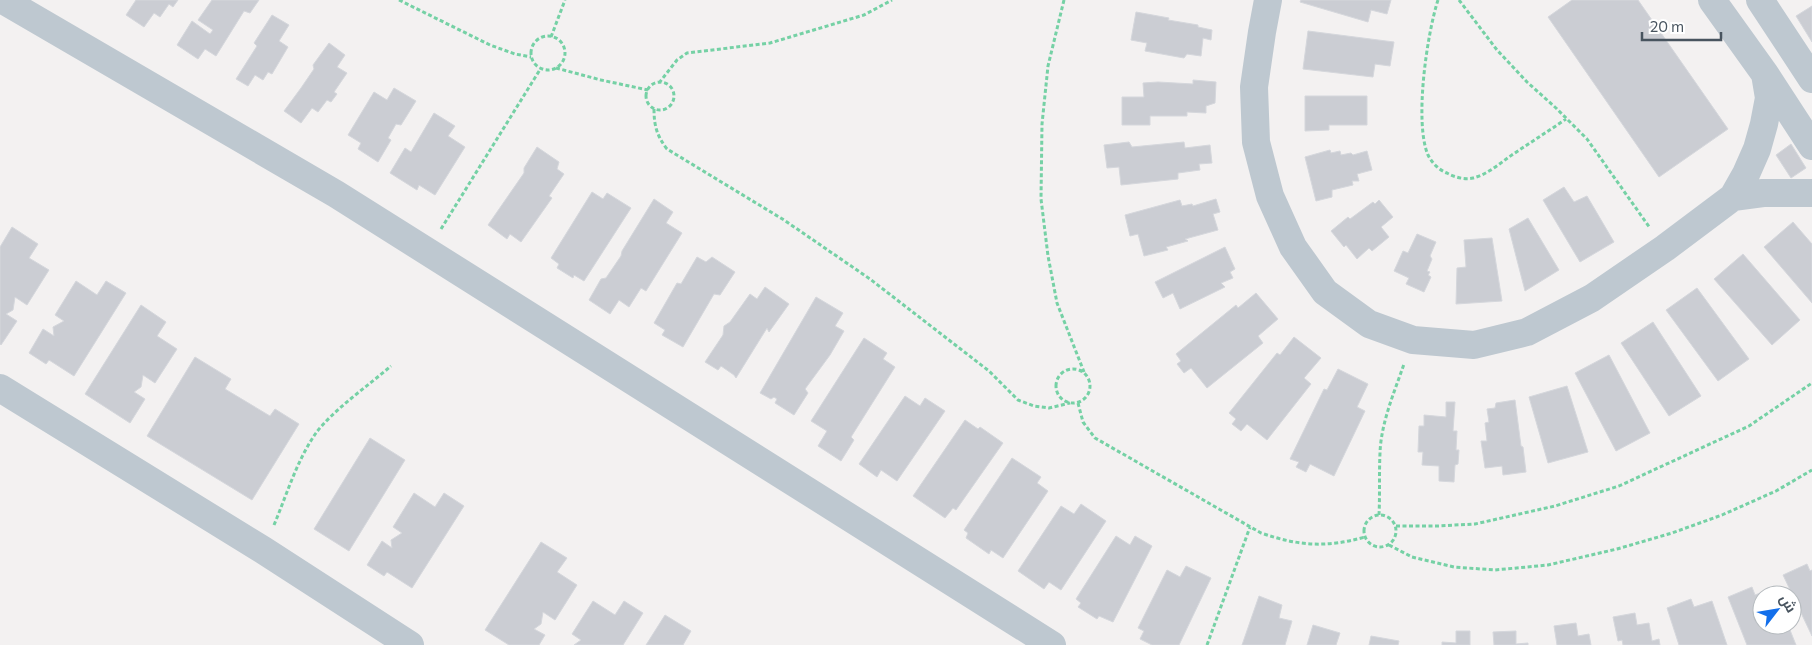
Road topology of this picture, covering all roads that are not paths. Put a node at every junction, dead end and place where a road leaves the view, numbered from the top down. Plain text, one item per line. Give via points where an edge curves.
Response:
1 (3, 0) edge
2 (1268, 0) edge
3 (1712, 0) edge
4 (1760, 0) edge
5 (1765, 74) junction
6 (1812, 79) edge
7 (1812, 146) edge
8 (1812, 193) edge
9 (1733, 197) junction
10 (0, 388) edge
11 (410, 645) edge
12 (1052, 645) edge

1 - 12 street via 336,194
2 - 9 street via 1254,87 1256,142 1270,196 1293,247 1325,292 1369,324 1413,340 1474,345 1527,332 1592,298
3 - 5 street
4 - 6 street
5 - 7 street
5 - 9 street via 1769,98 1764,124 1753,157
8 - 9 street
10 - 11 street

